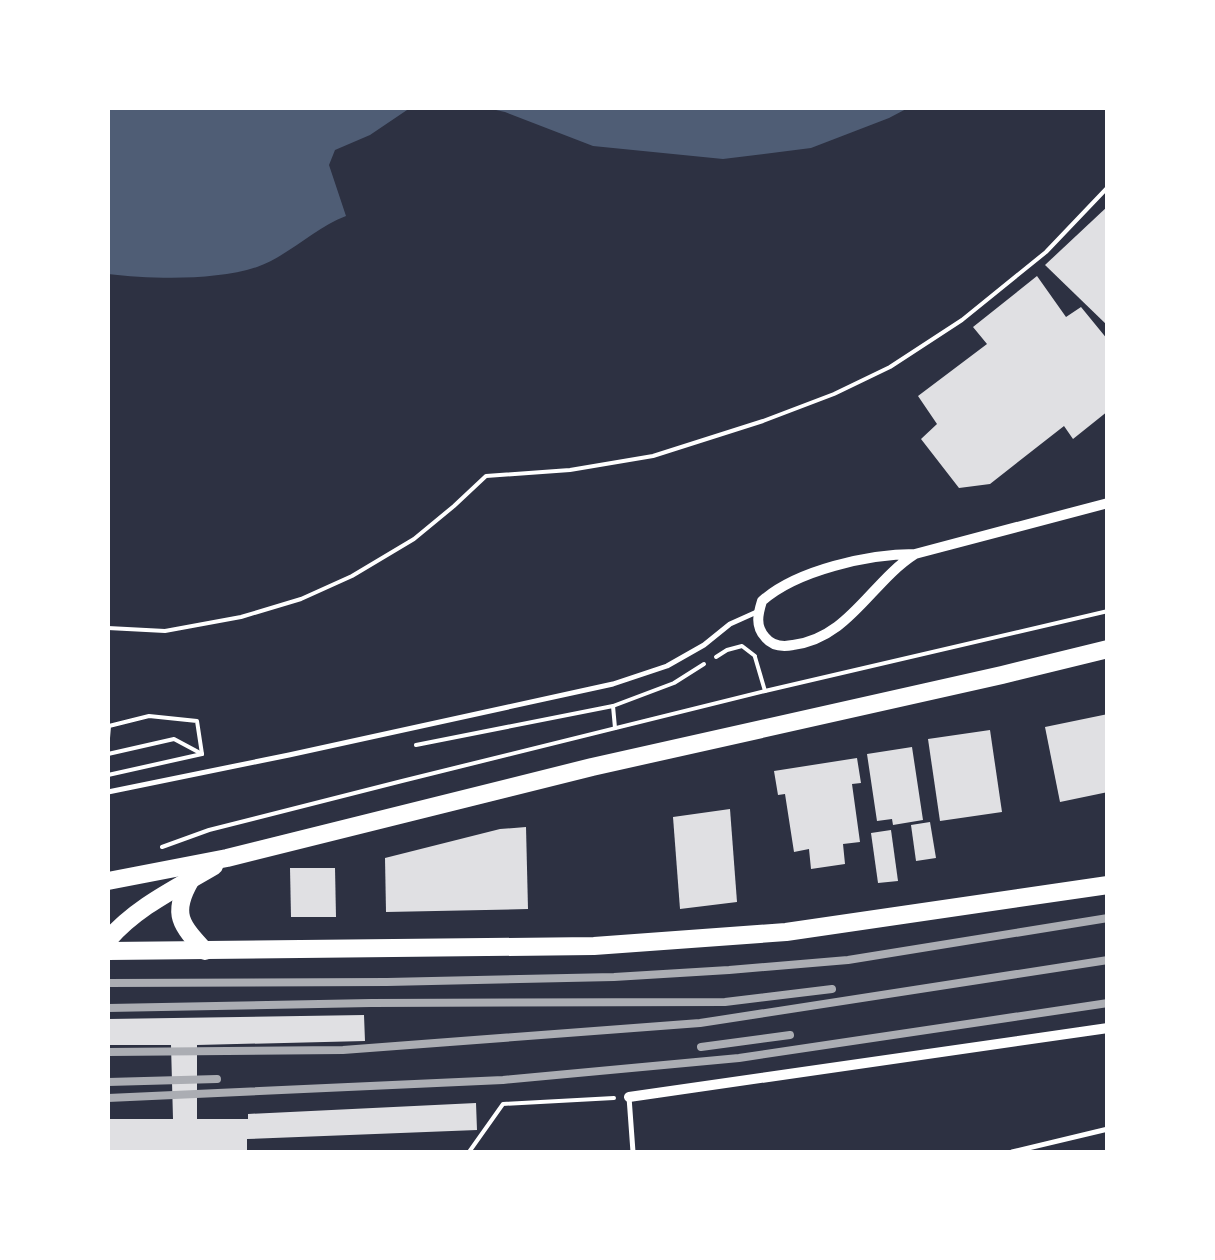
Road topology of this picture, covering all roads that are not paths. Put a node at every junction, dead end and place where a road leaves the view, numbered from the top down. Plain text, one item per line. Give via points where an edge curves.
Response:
1 (1108, 503) edge
2 (915, 554) junction
3 (758, 611) junction
4 (1108, 648) edge
5 (108, 792) edge
6 (227, 858) junction
7 (190, 880) junction
8 (108, 881) edge
9 (1108, 885) edge
10 (108, 940) edge
11 (108, 951) edge
12 (204, 952) junction
13 (1108, 1028) edge
14 (629, 1097) joint
15 (1108, 1129) edge
16 (633, 1152) edge
17 (1012, 1152) edge

1 - 2 street
2 - 3 street via 793,580
2 - 3 street via 819,639 780,646 767,641
3 - 5 lane via 667,666 614,684
4 - 6 highway
6 - 7 highway
6 - 8 highway
7 - 10 highway
7 - 12 highway via 179,914
9 - 12 highway via 732,936 594,946
11 - 12 highway
13 - 14 street
14 - 16 lane
15 - 17 lane

